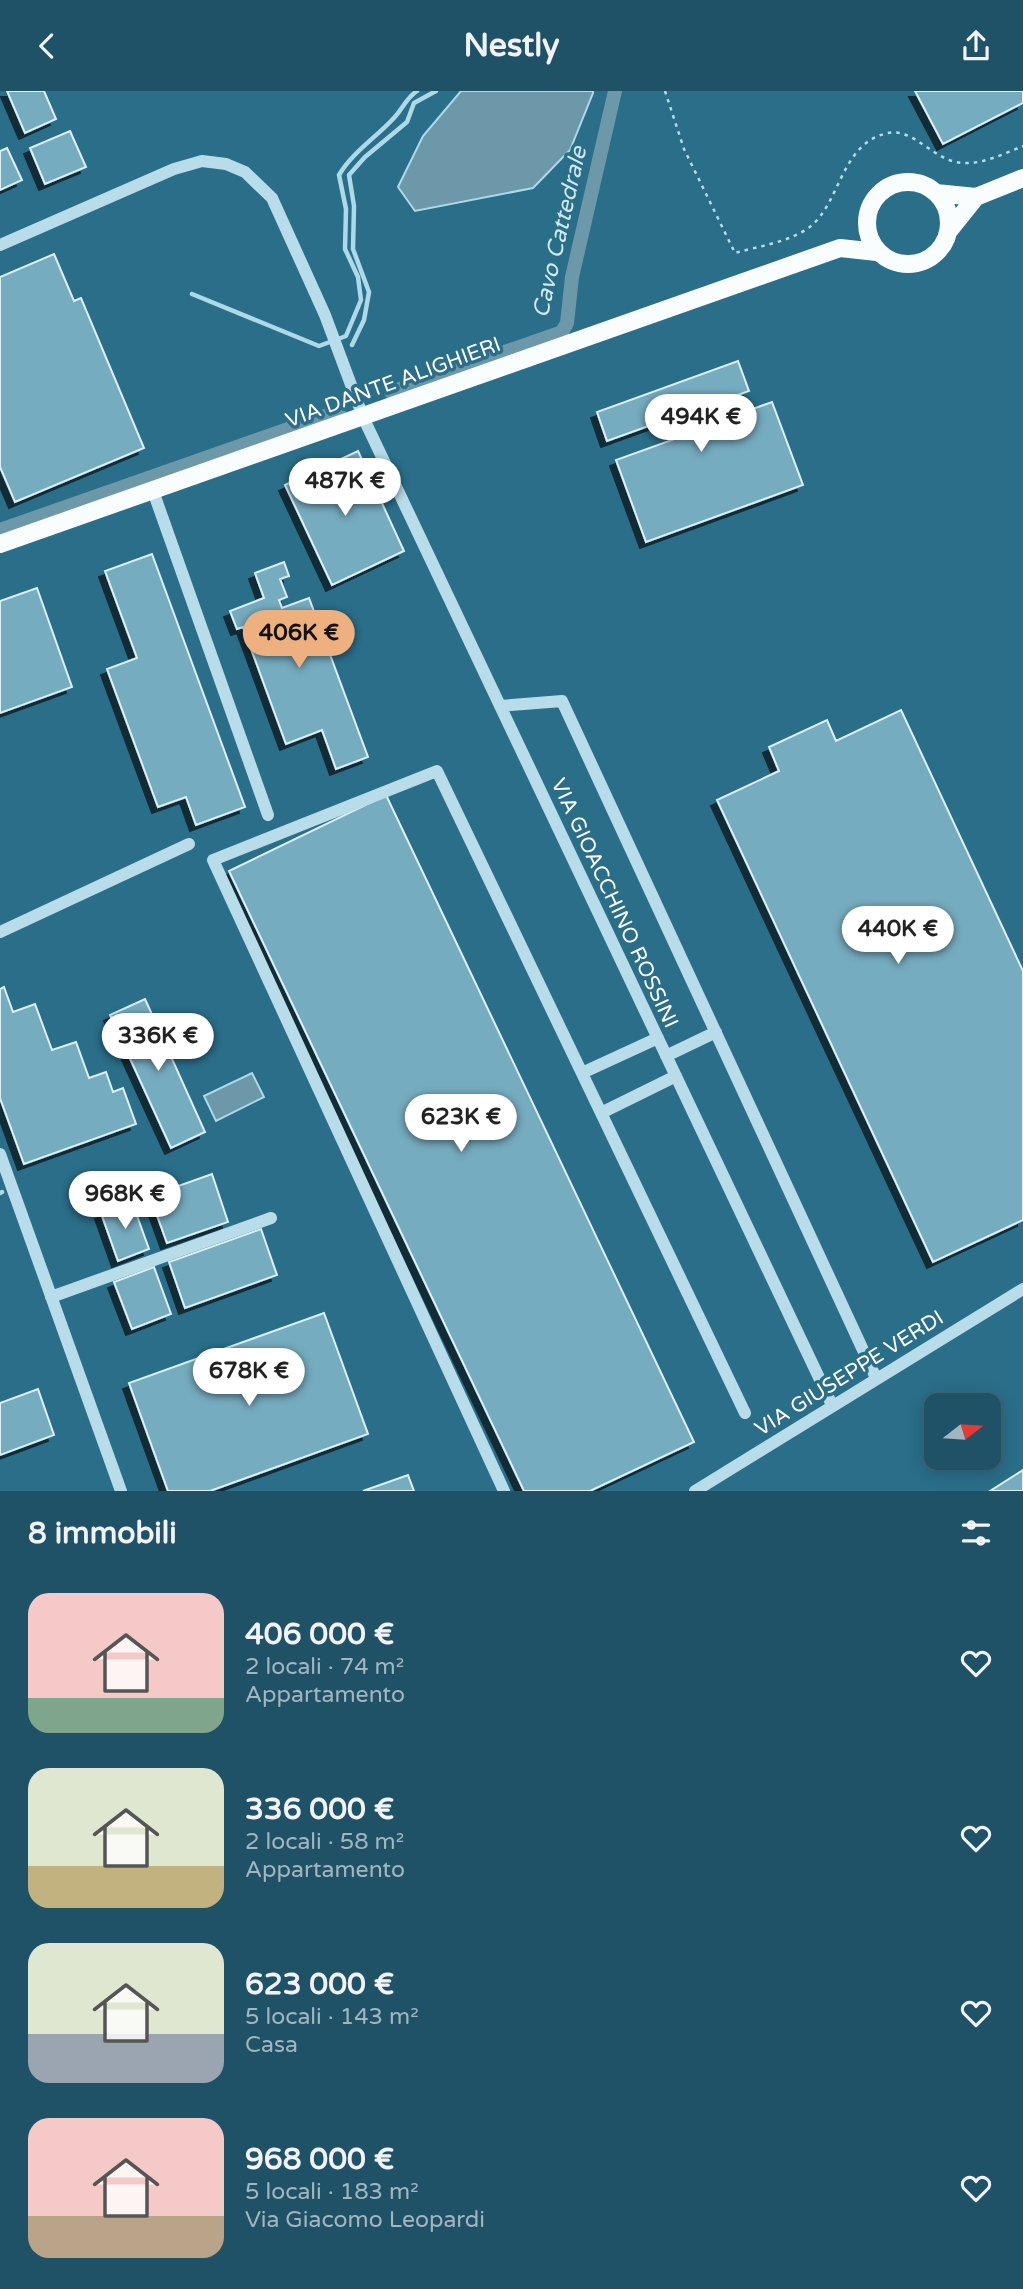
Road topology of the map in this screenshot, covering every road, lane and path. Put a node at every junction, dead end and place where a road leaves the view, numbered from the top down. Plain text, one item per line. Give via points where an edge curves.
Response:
1 (665, 91) edge
2 (1023, 146) edge
3 (1023, 178) edge
4 (936, 193) junction
5 (976, 197) junction
6 (866, 224) junction
7 (948, 232) junction
8 (0, 245) edge
9 (840, 249) junction
10 (877, 252) junction
11 (363, 418) junction
12 (153, 491) junction
13 (0, 544) edge
14 (500, 706) junction
15 (268, 815) dead end
16 (189, 844) dead end
17 (0, 932) edge
18 (716, 1032) junction
19 (658, 1038) junction
20 (666, 1056) junction
21 (582, 1073) junction
22 (676, 1076) junction
23 (601, 1113) junction
24 (0, 1154) edge
25 (271, 1218) dead end
26 (1023, 1289) edge
27 (51, 1297) junction
28 (876, 1378) junction
29 (832, 1405) junction
30 (745, 1413) dead end
31 (121, 1491) edge
32 (504, 1491) edge
33 (695, 1491) edge

1 - 2 path via 684,149 735,253 812,226 862,146 889,133 910,137 956,163 985,161
3 - 5 main road
4 - 5 main road
4 - 6 main road via 913,182 893,184 872,203
4 - 7 main road via 948,212
5 - 7 main road
6 - 9 main road, VIA DANTE ALIGHIERI
6 - 10 main road
7 - 10 main road via 936,254 916,264 892,262
8 - 11 street, VIA GIOACCHINO ROSSINI via 174,169 202,161 245,172 272,198
9 - 10 main road, VIA DANTE ALIGHIERI
9 - 11 main road, VIA DANTE ALIGHIERI
11 - 12 main road, VIA DANTE ALIGHIERI
11 - 14 street, VIA GIOACCHINO ROSSINI
12 - 13 main road, VIA DANTE ALIGHIERI
12 - 15 street
14 - 18 street via 562,701
14 - 19 street, VIA GIOACCHINO ROSSINI
16 - 17 street
18 - 20 street
18 - 28 street
19 - 20 street, VIA GIOACCHINO ROSSINI
19 - 21 street
20 - 22 street, VIA GIOACCHINO ROSSINI
21 - 23 street
21 - 32 street via 437,771 213,860
22 - 23 street
22 - 29 street, VIA GIOACCHINO ROSSINI
23 - 30 street
24 - 27 street
25 - 27 street
26 - 28 street, VIA GIUSEPPE VERDI
27 - 31 street
28 - 29 street, VIA GIUSEPPE VERDI
29 - 33 street, VIA GIUSEPPE VERDI

